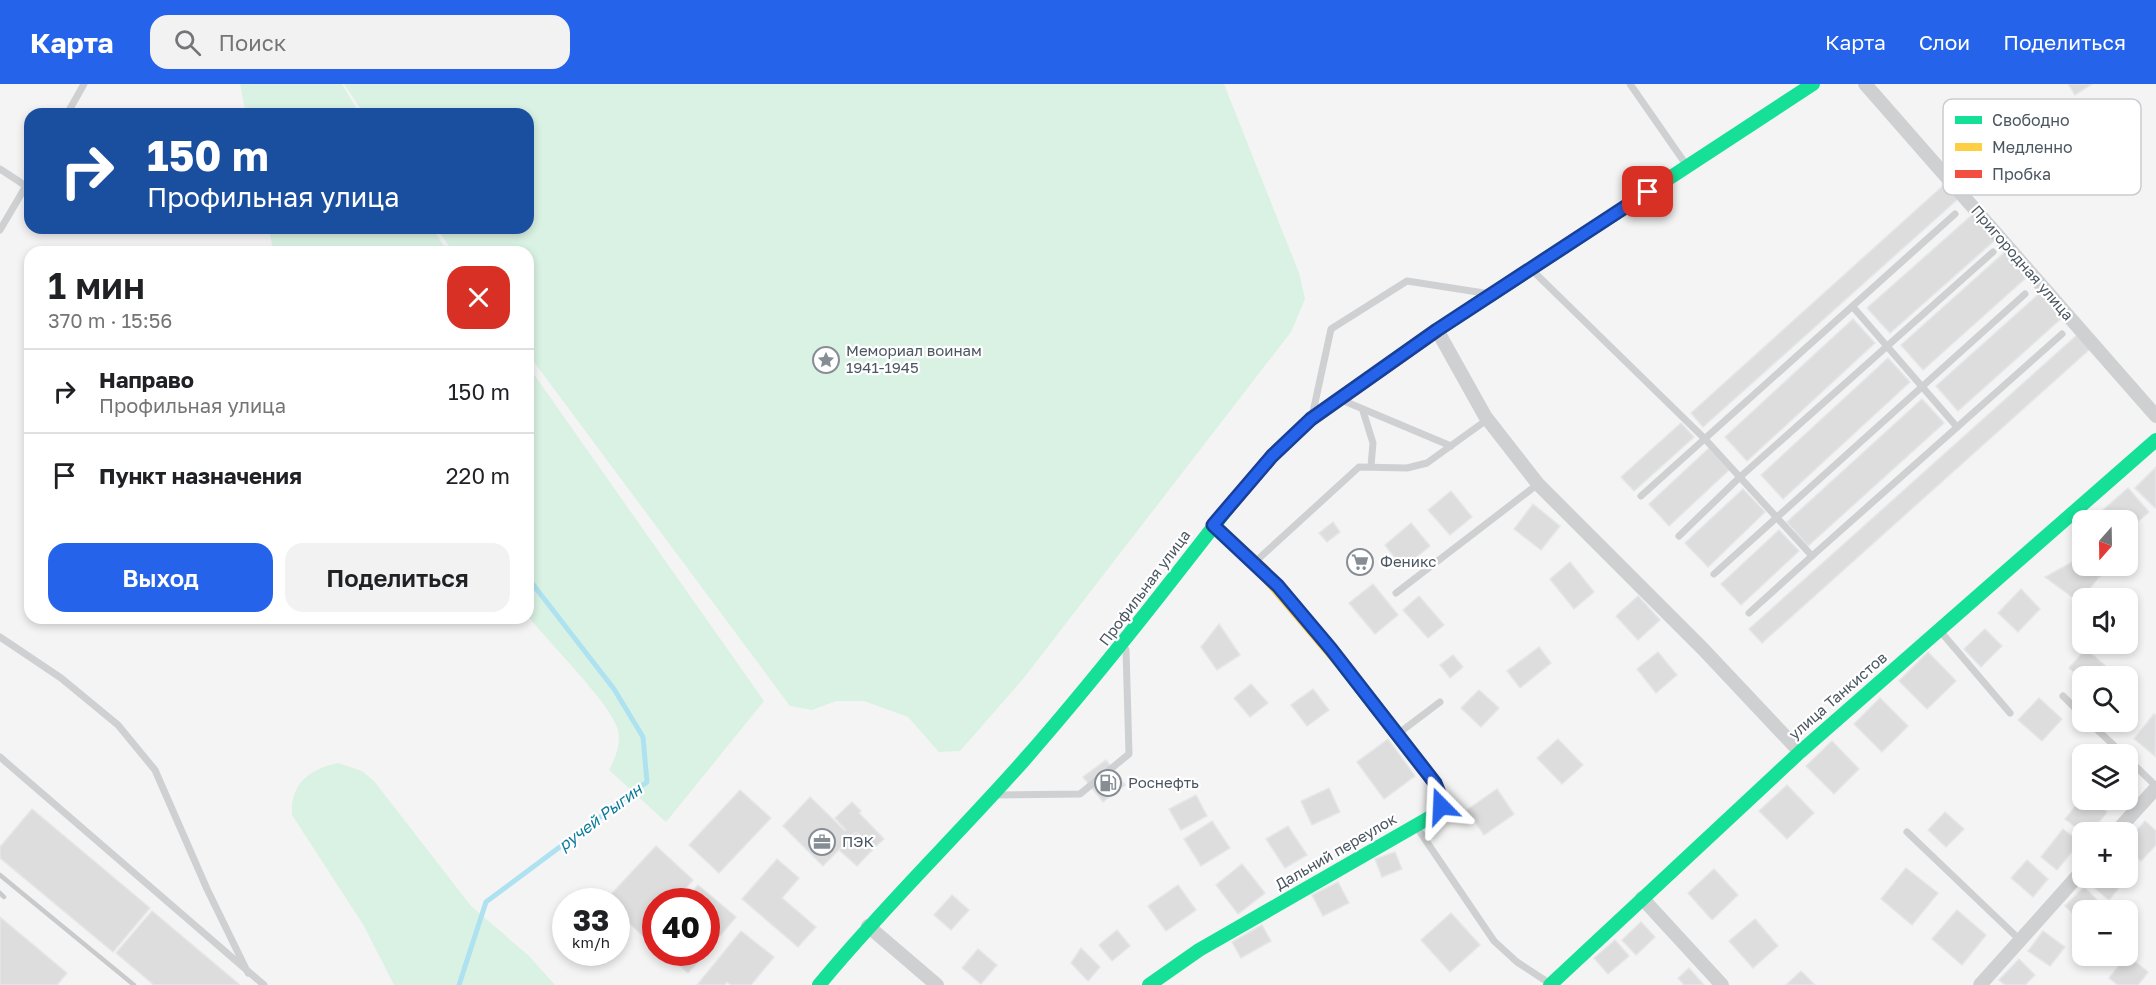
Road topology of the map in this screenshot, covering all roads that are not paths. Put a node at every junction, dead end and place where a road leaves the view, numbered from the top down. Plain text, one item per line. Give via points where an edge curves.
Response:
1 (84, 84) edge
2 (1630, 84) edge
3 (1812, 84) edge
4 (1865, 84) edge
5 (70, 108) edge
6 (1688, 166) junction
7 (0, 169) edge
8 (1943, 173) edge
9 (24, 180) edge
10 (24, 189) edge
11 (1962, 195) edge
12 (1955, 214) dead end
13 (0, 230) edge
14 (1993, 252) dead end
15 (1531, 270) junction
16 (2025, 294) dead end
17 (1492, 295) junction
18 (1853, 308) junction
19 (1437, 330) junction
20 (2062, 334) dead end
21 (1887, 346) junction
22 (1923, 386) junction
23 (1340, 398) junction
24 (1363, 411) junction
25 (2156, 416) edge
26 (1311, 419) junction
27 (1488, 419) junction
28 (1957, 427) junction
29 (1705, 439) junction
30 (2156, 440) edge
31 (1451, 446) junction
32 (1371, 466) junction
33 (1740, 477) junction
34 (1538, 484) junction
35 (1641, 496) dead end
36 (1776, 517) junction
37 (1213, 525) junction
38 (1679, 536) dead end
39 (1812, 556) junction
40 (1253, 563) junction
41 (1714, 574) dead end
42 (1396, 593) dead end
43 (1749, 613) dead end
44 (1939, 630) junction
45 (0, 637) edge
46 (1125, 642) junction
47 (2062, 696) dead end
48 (1440, 702) dead end
49 (2072, 706) edge
50 (2010, 713) dead end
51 (2100, 732) edge
52 (1397, 735) junction
53 (2112, 744) edge
54 (1800, 752) junction
55 (0, 757) edge
56 (2138, 769) edge
57 (2156, 787) edge
58 (992, 795) junction
59 (2125, 822) edge
60 (1415, 825) junction
61 (1907, 832) dead end
62 (2072, 882) edge
63 (1642, 898) junction
64 (868, 926) junction
65 (2020, 940) junction
66 (248, 973) junction
67 (264, 985) edge
68 (819, 985) edge
69 (937, 985) edge
70 (1149, 985) edge
71 (1551, 985) edge
72 (1722, 985) edge
73 (1980, 985) edge

1 - 5 lane
2 - 6 lane
3 - 6 street, Профильная улица
4 - 8 street, Пригородная улица
6 - 15 street, Профильная улица
7 - 9 lane
10 - 13 lane
11 - 25 street, Пригородная улица
12 - 18 lane
14 - 21 lane
15 - 17 street, Профильная улица
15 - 29 lane
16 - 22 lane
17 - 19 street, Профильная улица
17 - 26 lane via 1407,281 1331,329
18 - 21 lane
18 - 29 lane
19 - 23 street, Профильная улица
19 - 27 street
20 - 28 lane
21 - 22 lane
21 - 33 lane
22 - 28 lane
22 - 36 lane
23 - 24 lane
23 - 26 street, Профильная улица
24 - 31 lane
24 - 32 lane via 1373,443
26 - 37 street, Профильная улица via 1272,456
27 - 31 lane
27 - 34 street
28 - 39 lane
29 - 33 lane
29 - 35 lane
30 - 44 street, улица Танкистов
31 - 32 lane via 1427,463 1407,468
32 - 40 lane via 1359,467
33 - 36 lane
33 - 38 lane
34 - 42 lane
34 - 54 street
36 - 39 lane
36 - 41 lane
37 - 40 street, Дальний переулок
37 - 46 street, Профильная улица
39 - 43 lane
40 - 52 street, Дальний переулок via 1278,586 1331,649
44 - 50 lane
44 - 54 street, улица Танкистов
45 - 66 lane via 61,678 118,725 155,770
46 - 58 street, Профильная улица
46 - 58 lane via 1129,754 1080,794
47 - 49 lane
48 - 52 lane
51 - 53 lane
52 - 60 street, Дальний переулок via 1435,783 1441,798 1441,806 1434,814
54 - 63 street, улица Танкистов
55 - 66 lane
56 - 57 lane
57 - 59 street
58 - 64 street, Профильная улица
60 - 70 street, Дальний переулок via 1199,950
60 - 71 lane via 1494,941
61 - 65 lane
62 - 65 street
63 - 71 street, улица Танкистов
63 - 72 street
64 - 68 street, Профильная улица
64 - 69 street
65 - 73 street
66 - 67 lane

